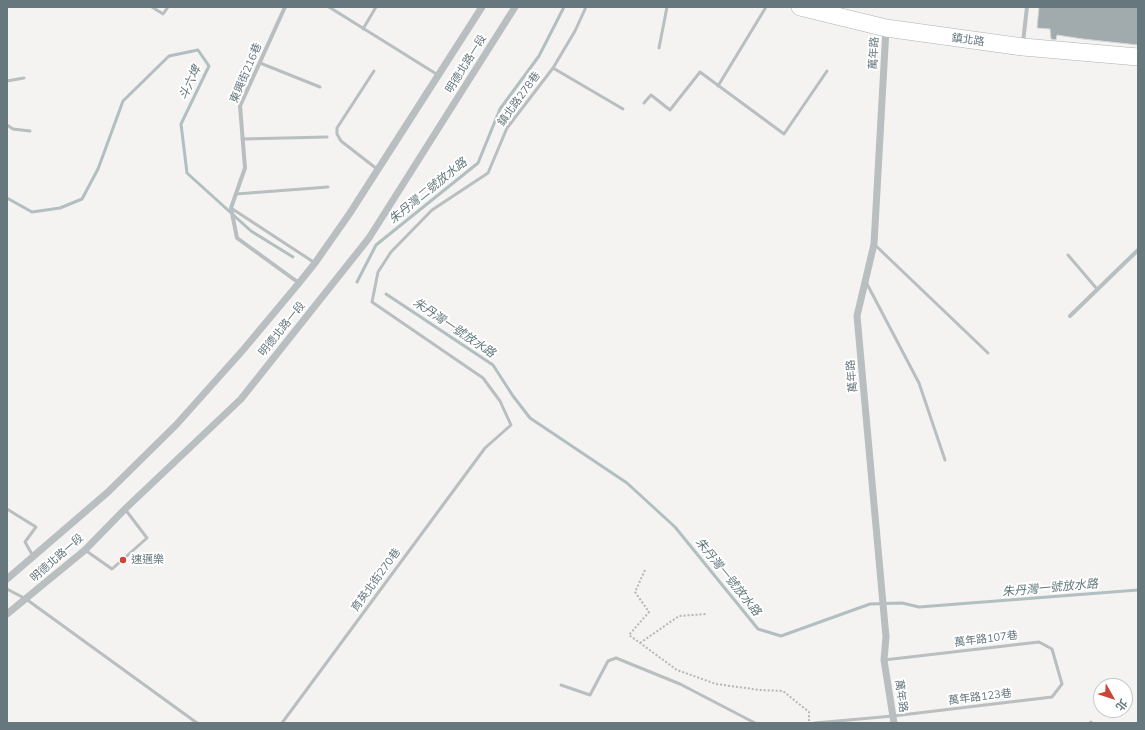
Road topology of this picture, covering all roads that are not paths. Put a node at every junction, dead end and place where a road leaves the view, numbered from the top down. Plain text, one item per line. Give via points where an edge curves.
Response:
1 (152, 7) edge
2 (168, 7) edge
3 (285, 7) edge
4 (329, 7) edge
5 (376, 7) edge
6 (482, 7) edge
7 (515, 7) edge
8 (586, 7) edge
9 (667, 7) edge
10 (766, 7) edge
11 (800, 7) edge
12 (1027, 7) edge
13 (886, 28) junction
14 (363, 29) junction
15 (1023, 47) junction
16 (659, 48) dead end
17 (1138, 57) edge
18 (260, 63) junction
19 (553, 68) junction
20 (374, 71) dead end
21 (827, 71) dead end
22 (438, 75) junction
23 (24, 78) dead end
24 (7, 81) edge
25 (718, 86) junction
26 (320, 88) dead end
27 (644, 104) dead end
28 (623, 108) dead end
29 (7, 125) edge
30 (30, 131) dead end
31 (327, 137) dead end
32 (242, 139) junction
33 (378, 170) junction
34 (328, 187) dead end
35 (236, 194) junction
36 (231, 208) junction
37 (874, 244) junction
38 (1138, 250) edge
39 (1068, 255) dead end
40 (315, 263) junction
41 (865, 281) junction
42 (299, 283) junction
43 (1098, 289) junction
44 (372, 302) joint
45 (1070, 316) dead end
46 (988, 353) dead end
47 (945, 460) dead end
48 (7, 509) edge
49 (125, 509) junction
50 (85, 550) junction
51 (34, 556) junction
52 (7, 579) edge
53 (7, 589) edge
54 (26, 599) junction
55 (7, 614) edge
56 (884, 660) junction
57 (1062, 684) joint
58 (561, 685) dead end
59 (893, 720) edge
60 (197, 723) edge
61 (282, 723) edge
62 (756, 723) edge
63 (815, 723) edge

1 - 2 lane via 163,14
3 - 18 street, 東興街216巷
4 - 14 lane
5 - 14 lane
6 - 22 street, 明德北路一段
7 - 49 street, 明德北路一段 via 369,238 241,398
8 - 19 lane, 鎮北路278巷
9 - 16 lane
10 - 25 lane
11 - 13 main road, 鎮北路
12 - 15 street
13 - 15 main road, 鎮北路
13 - 37 street, 萬年路
14 - 22 lane
15 - 17 main road, 鎮北路
18 - 26 lane
18 - 32 street, 東興街216巷 via 240,106
19 - 28 lane
19 - 44 lane, 鎮北路278巷 via 506,128 488,173 432,210 391,252 378,272
20 - 33 lane via 337,128 337,134 341,142
21 - 25 lane via 784,134
22 - 33 street, 明德北路一段
23 - 24 lane
25 - 27 lane via 700,72 670,110 651,95
29 - 30 lane via 13,129
31 - 32 lane
32 - 35 street, 東興街216巷 via 245,168
33 - 40 street, 明德北路一段
34 - 35 lane
35 - 36 street, 東興街216巷
36 - 40 lane
36 - 42 street via 237,238
37 - 41 street, 萬年路
37 - 46 lane
38 - 43 street
39 - 43 lane
40 - 42 street, 明德北路一段
41 - 47 lane via 919,383
41 - 56 street, 萬年路 via 858,316 886,637
42 - 51 street, 明德北路一段 via 176,425 108,492
43 - 45 street
44 - 61 lane, 育英北街270巷 via 483,378 500,401 511,425 485,448
48 - 51 lane via 36,527 25,542
49 - 50 street, 明德北路一段
49 - 50 lane via 147,538 112,568
50 - 54 street, 明德北路一段
51 - 52 street, 明德北路一段
53 - 54 lane
54 - 55 street, 明德北路一段
54 - 60 lane
56 - 57 lane, 萬年路107巷 via 1039,642 1052,649
56 - 59 street, 萬年路
57 - 59 lane, 萬年路123巷 via 1052,697
58 - 62 lane via 590,695 608,661 616,658 680,684
59 - 63 lane, 萬年路123巷

